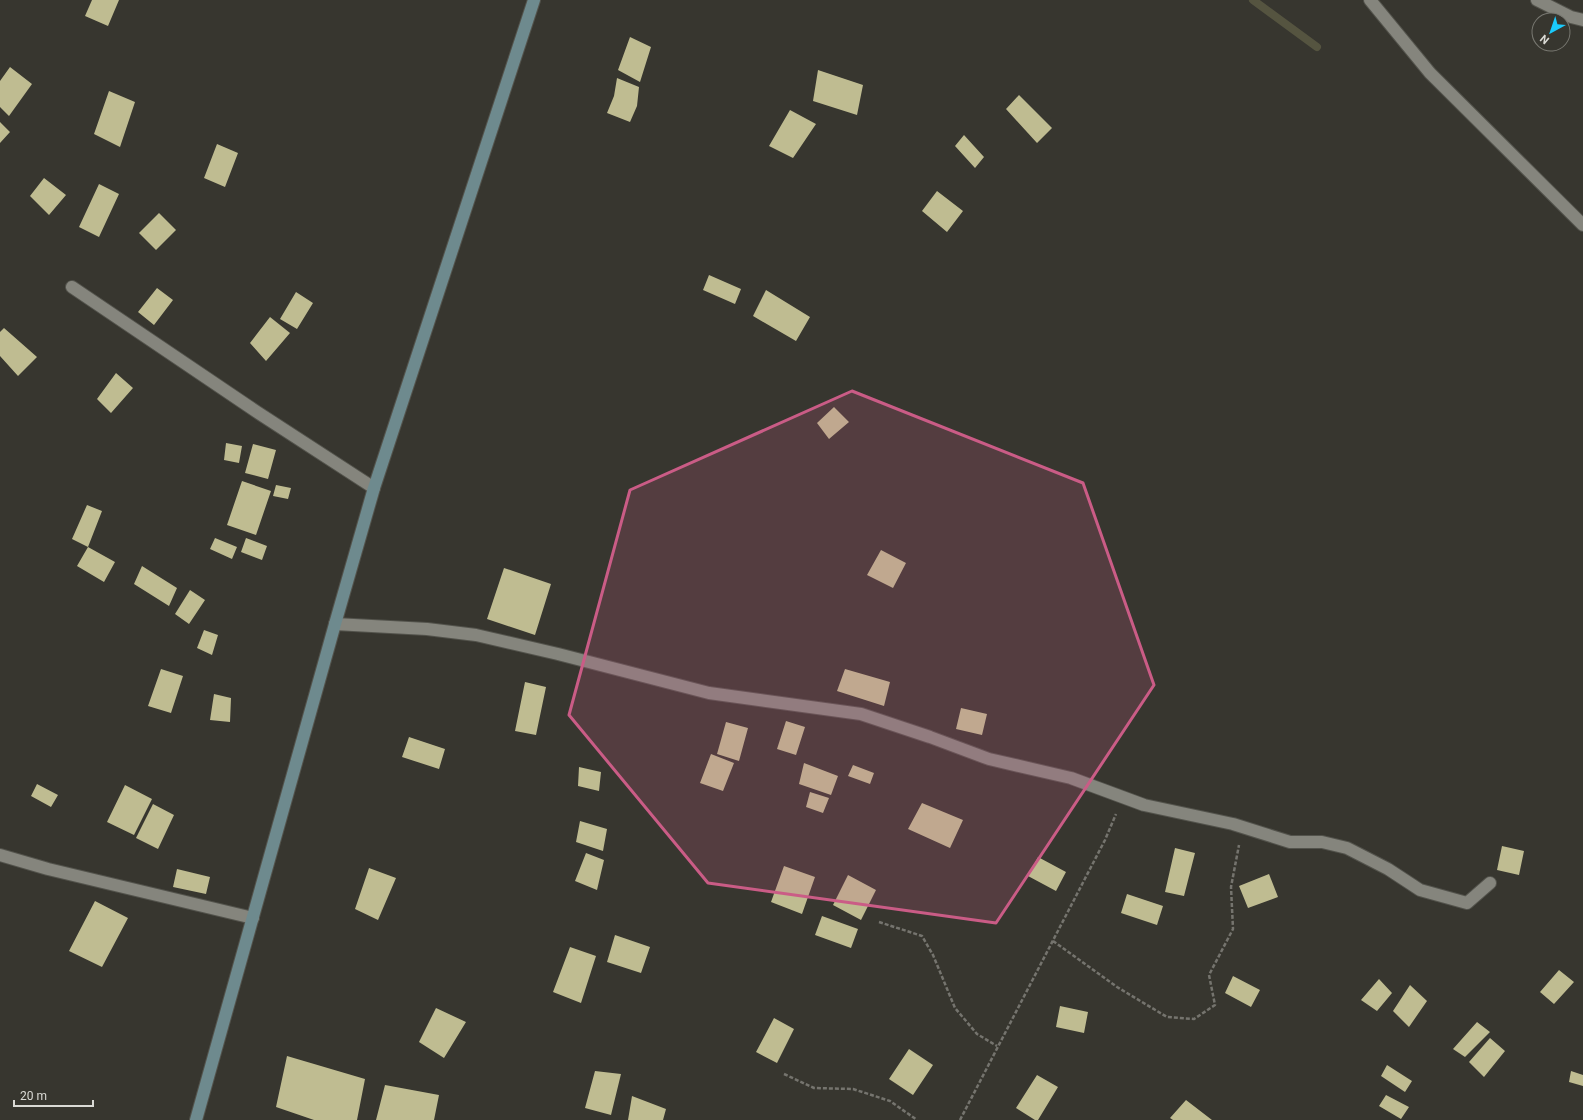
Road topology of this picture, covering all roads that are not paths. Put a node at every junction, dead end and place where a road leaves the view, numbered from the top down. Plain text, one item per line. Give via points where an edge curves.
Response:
1 (534, 0) edge
2 (1370, 0) edge
3 (1537, 0) edge
4 (1583, 20) edge
5 (1583, 226) edge
6 (72, 287) dead end
7 (374, 488) junction
8 (334, 624) junction
9 (0, 855) edge
10 (1490, 884) dead end
11 (252, 918) junction
12 (196, 1120) edge

1 - 7 main road
2 - 5 street via 1430,73
3 - 4 street via 1571,17
6 - 7 street
7 - 8 main road
8 - 10 street via 427,629 476,635 708,694 861,714 989,759 1072,778 1144,805 1242,827 1290,842 1322,842 1347,848 1388,868 1420,890 1467,904
8 - 11 main road
9 - 11 street
11 - 12 main road

